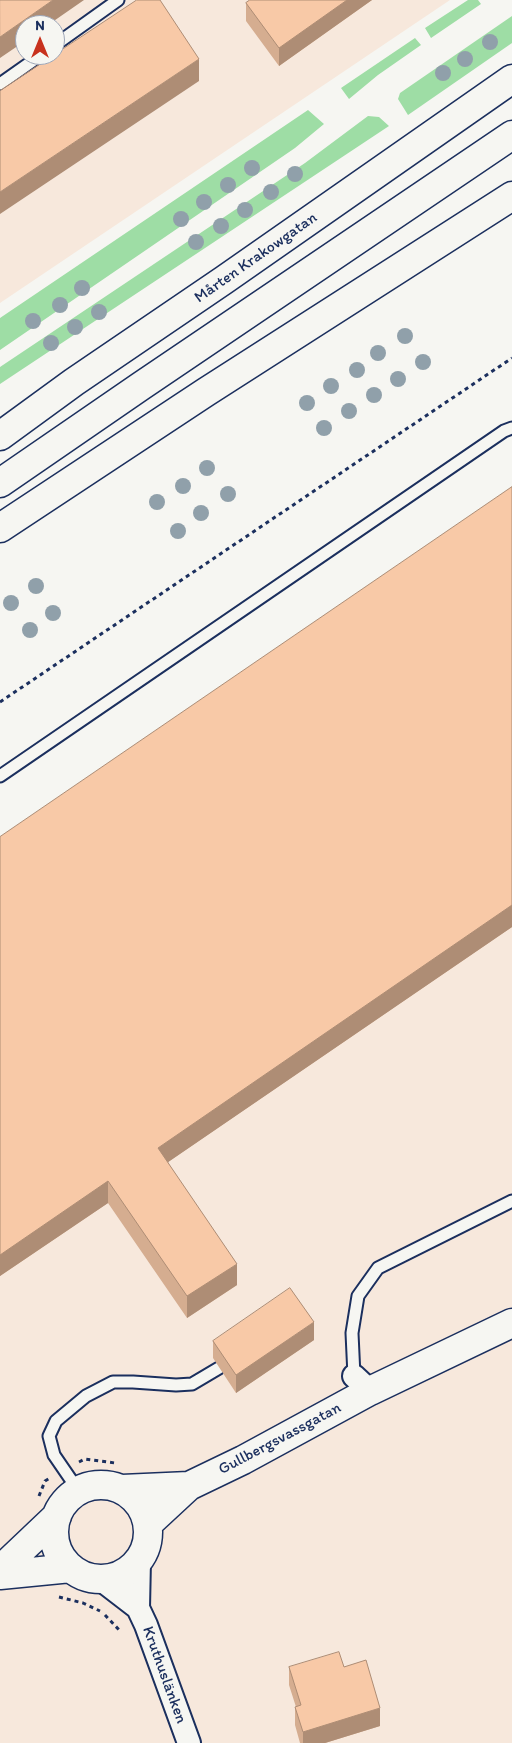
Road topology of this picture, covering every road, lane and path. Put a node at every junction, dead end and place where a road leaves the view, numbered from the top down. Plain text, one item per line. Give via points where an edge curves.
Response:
1 (118, 0) edge
2 (65, 38) edge
3 (27, 65) edge
4 (512, 79) edge
5 (0, 84) edge
6 (512, 136) edge
7 (512, 196) edge
8 (512, 358) edge
9 (512, 428) edge
10 (0, 436) edge
11 (0, 483) edge
12 (0, 528) edge
13 (0, 702) edge
14 (0, 776) edge
15 (512, 1201) edge
16 (512, 1322) edge
17 (219, 1368) edge
18 (362, 1384) junction
19 (123, 1477) junction
20 (71, 1480) junction
21 (189, 1486) junction
22 (47, 1510) junction
23 (148, 1524) junction
24 (139, 1560) junction
25 (71, 1568) junction
26 (0, 1570) edge
27 (41, 1571) junction
28 (0, 1575) edge
29 (99, 1578) junction
30 (138, 1608) junction
31 (125, 1638) dead end
32 (189, 1743) edge

1 - 2 lane
3 - 5 lane
4 - 10 main road, Mårten Krakowgatan
6 - 11 main road
7 - 12 main road
8 - 13 path
9 - 14 lane
15 - 18 lane via 378,1268 358,1296 352,1333
16 - 18 main road, Gullbergsvassgatan
17 - 20 lane via 192,1384 113,1382 86,1396 56,1421 49,1436 54,1455
18 - 21 main road, Gullbergsvassgatan via 243,1460
19 - 20 main road, Gullbergsvassgatan via 100,1484
19 - 20 path via 85,1459
19 - 21 main road, Gullbergsvassgatan
19 - 23 main road
20 - 22 main road via 65,1501
20 - 22 path via 45,1482
21 - 23 main road, Gullbergsvassgatan
22 - 25 main road via 56,1545
22 - 26 main road
23 - 24 main road via 146,1547
24 - 29 main road via 128,1571
24 - 30 street, Kruthuslänken
25 - 27 main road
25 - 29 main road via 84,1576
27 - 28 main road
27 - 31 path via 50,1595 101,1611
29 - 30 street, Kruthuslänken
30 - 32 street, Kruthuslänken

